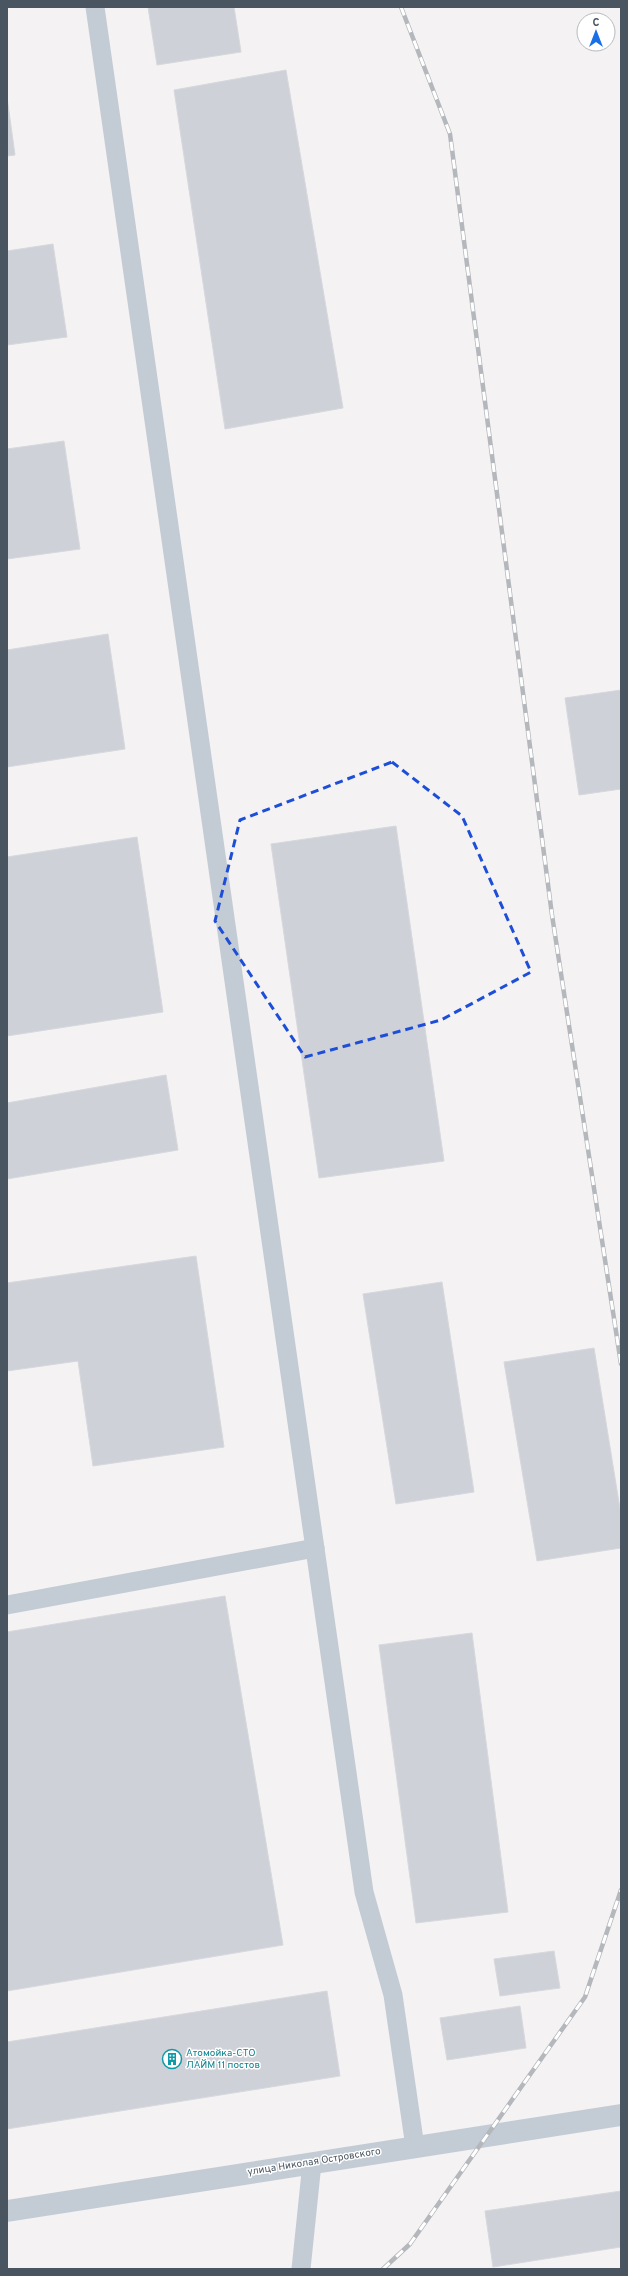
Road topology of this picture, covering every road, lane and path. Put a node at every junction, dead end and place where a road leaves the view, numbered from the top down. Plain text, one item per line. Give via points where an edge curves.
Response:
1 (95, 7) edge
2 (315, 1548) junction
3 (7, 1605) edge
4 (621, 2115) edge
5 (415, 2146) junction
6 (312, 2163) junction
7 (7, 2211) edge
8 (301, 2269) edge

1 - 2 lane
2 - 3 lane
2 - 5 lane via 364,1892 393,1995
4 - 5 street, улица Николая Островского
5 - 6 street, улица Николая Островского
6 - 7 street, улица Николая Островского
6 - 8 lane

